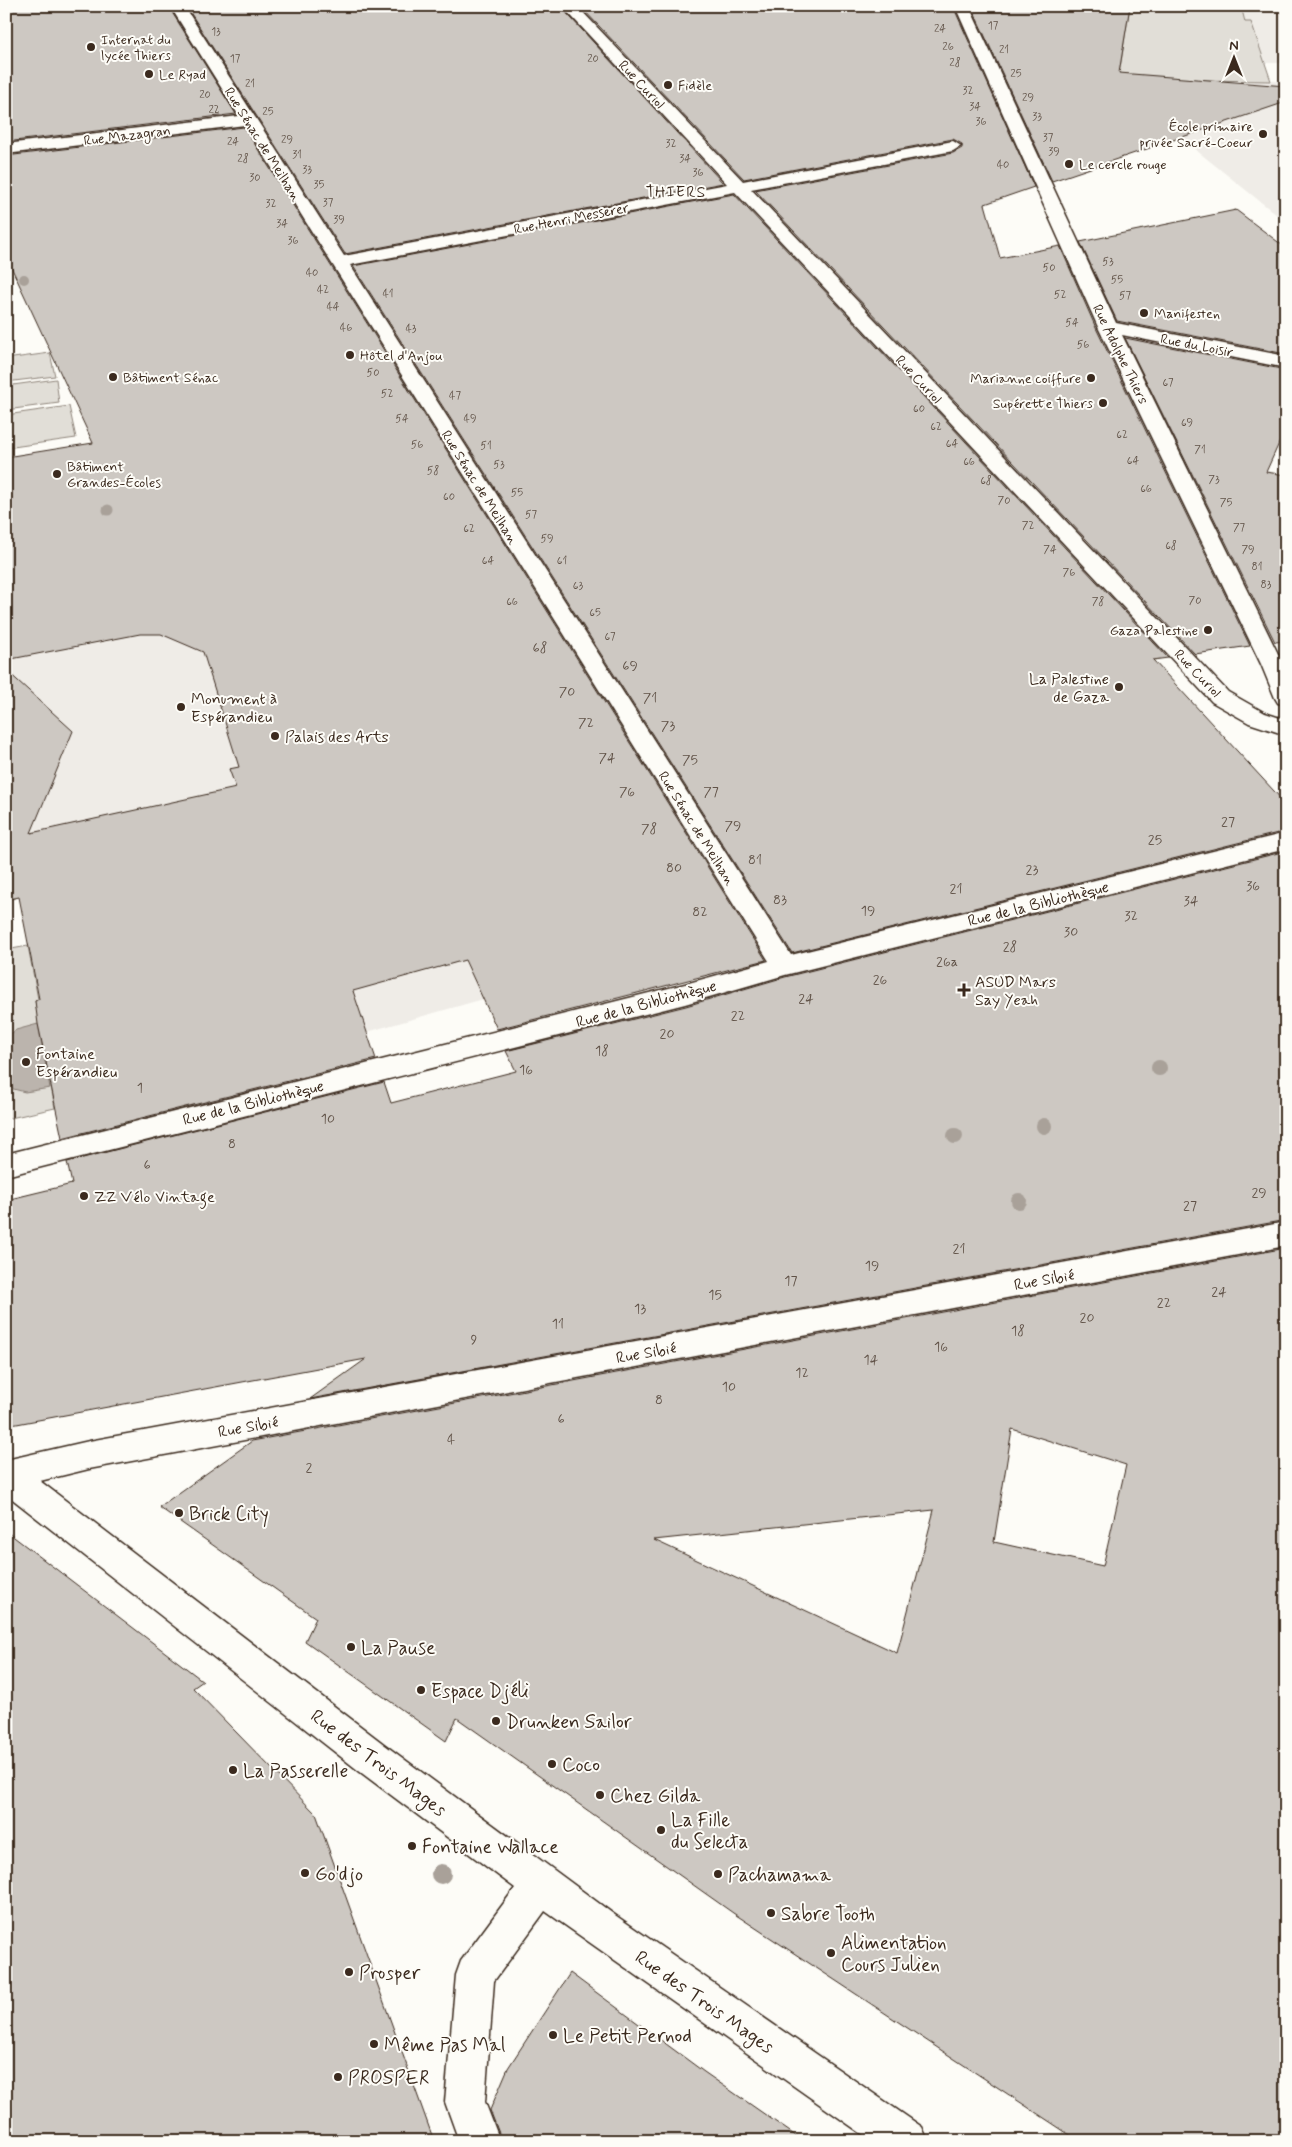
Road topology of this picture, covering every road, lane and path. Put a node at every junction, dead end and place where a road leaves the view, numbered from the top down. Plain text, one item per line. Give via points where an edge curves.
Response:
1 (177, 6) edge
2 (569, 6) edge
3 (962, 6) edge
4 (248, 120) junction
5 (954, 146) dead end
6 (6, 149) edge
7 (738, 187) junction
8 (337, 262) junction
9 (1107, 327) junction
10 (1286, 362) edge
11 (1286, 698) edge
12 (1286, 728) edge
13 (1286, 841) edge
14 (785, 966) junction
15 (6, 1165) edge
16 (1286, 1234) edge
17 (7, 1474) edge
18 (540, 1884) junction
19 (480, 2141) edge
20 (908, 2141) edge

1 - 4 street, Rue Sénac de Meilhan
2 - 7 street, Rue Curiol
3 - 9 street, Rue Adolphe Thiers
4 - 6 street, Rue Mazagran
4 - 8 street, Rue Sénac de Meilhan
5 - 7 street, Rue Henri Messerer
7 - 8 street, Rue Henri Messerer
7 - 12 street, Rue Curiol via 1220,697 1257,718
8 - 14 street, Rue Sénac de Meilhan
9 - 10 street, Rue du Loisir
9 - 11 street, Rue Adolphe Thiers
13 - 14 street, Rue de la Bibliothèque
14 - 15 street, Rue de la Bibliothèque
16 - 17 street, Rue Sibié via 89,1455
17 - 18 street, Rue des Trois Mages via 372,1758
18 - 19 street via 475,1975 465,2102
18 - 20 street, Rue des Trois Mages

